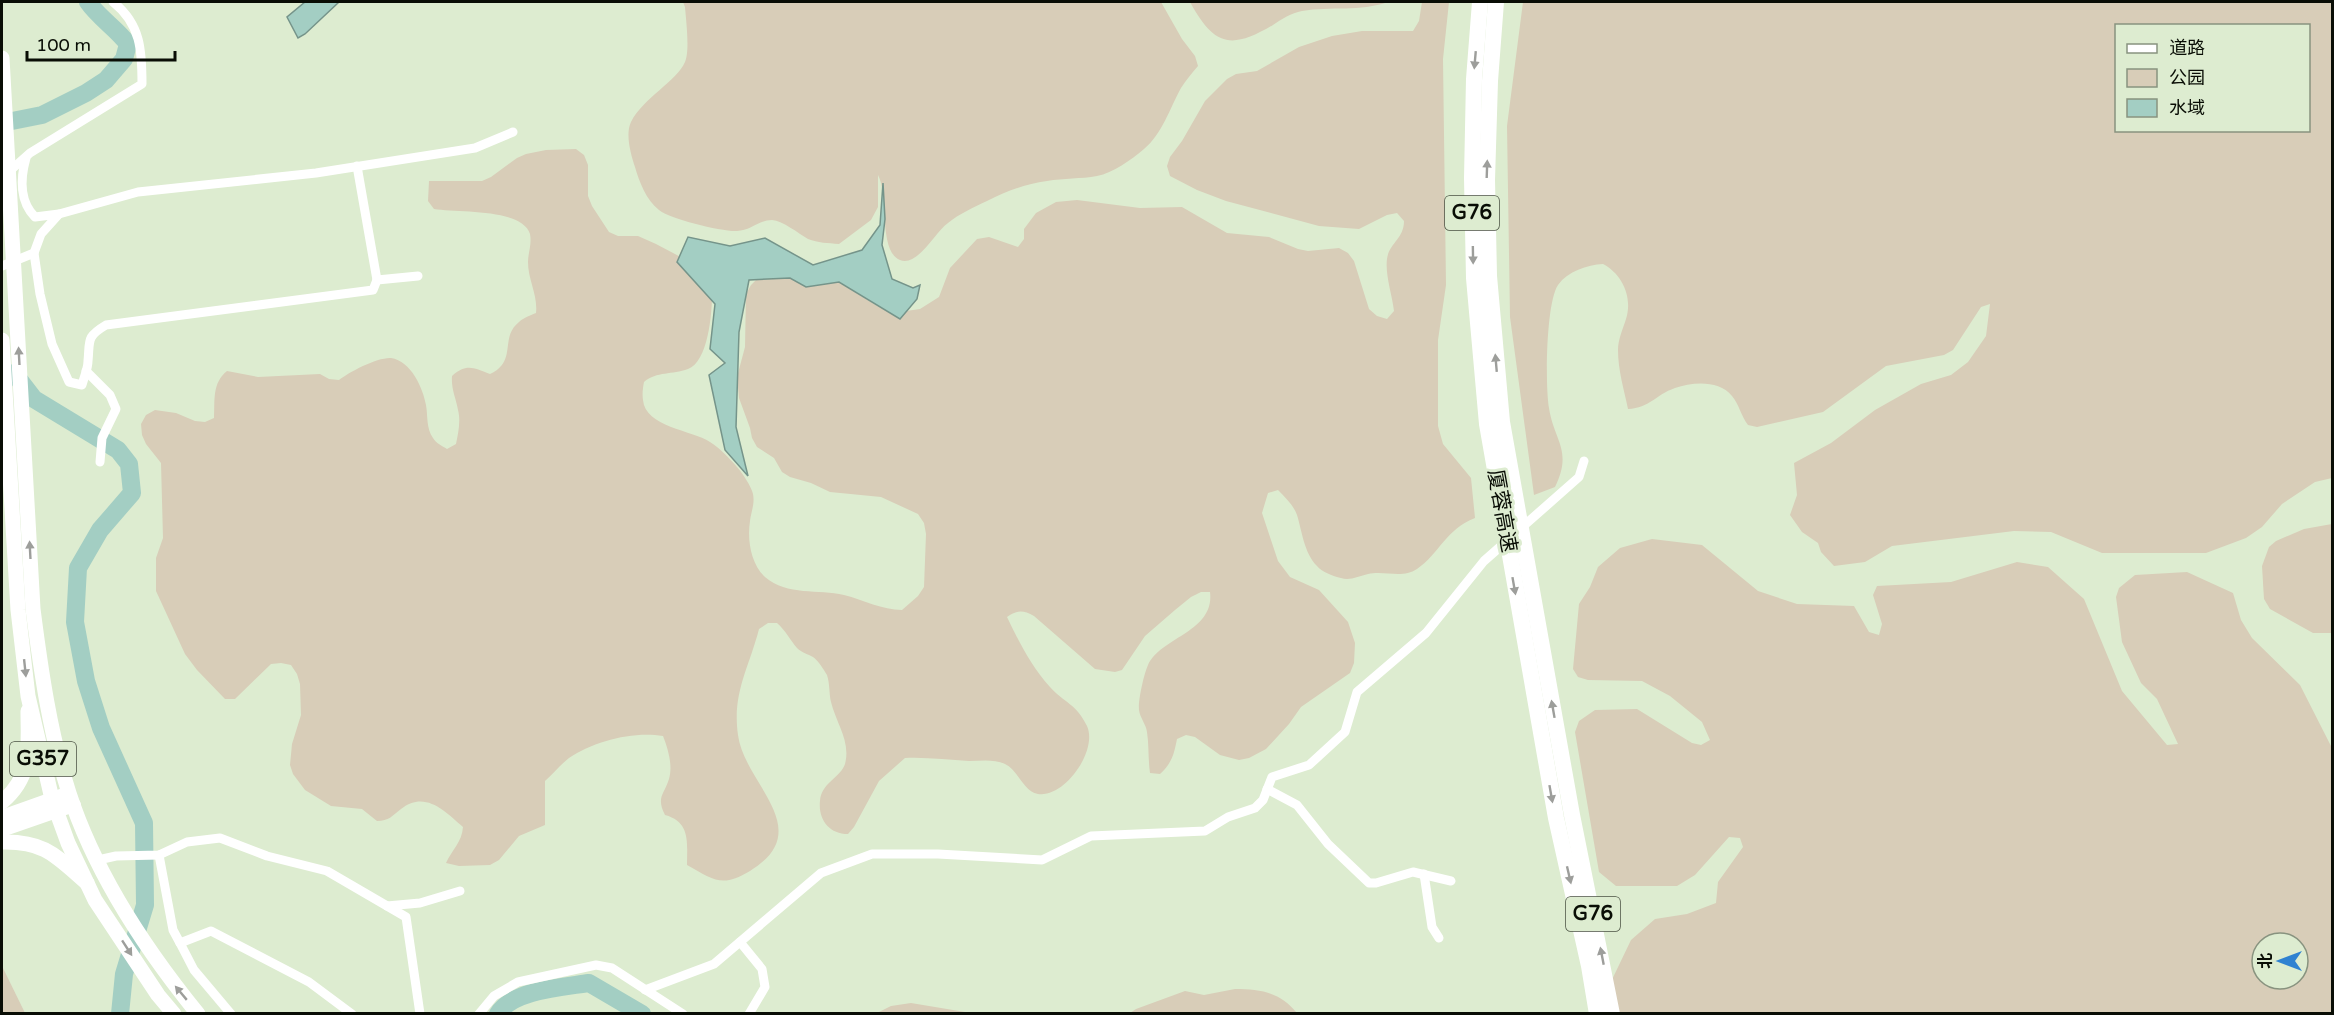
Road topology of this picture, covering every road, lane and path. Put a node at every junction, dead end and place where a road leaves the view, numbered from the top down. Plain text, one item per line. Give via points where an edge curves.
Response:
1 (113, 2) edge
2 (1480, 2) edge
3 (1496, 2) edge
4 (2, 58) edge
5 (3, 81) edge
6 (513, 132) dead end
7 (26, 158) junction
8 (357, 166) junction
9 (2, 170) edge
10 (59, 214) junction
11 (34, 253) junction
12 (2, 266) edge
13 (418, 276) dead end
14 (377, 280) junction
15 (2, 340) edge
16 (86, 371) junction
17 (1494, 423) junction
18 (100, 461) dead end
19 (1584, 462) dead end
20 (25, 609) junction
21 (28, 696) junction
22 (1267, 789) junction
23 (71, 799) junction
24 (2, 802) edge
25 (54, 805) junction
26 (2, 817) edge
27 (1564, 817) junction
28 (2, 830) edge
29 (2, 842) edge
30 (159, 855) junction
31 (98, 860) junction
32 (1424, 874) junction
33 (1451, 881) dead end
34 (88, 884) junction
35 (460, 891) dead end
36 (387, 906) junction
37 (1439, 938) dead end
38 (740, 942) junction
39 (180, 943) junction
40 (645, 990) junction
41 (174, 1014) edge
42 (198, 1014) edge
43 (231, 1014) edge
44 (352, 1014) edge
45 (420, 1014) edge
46 (479, 1014) edge
47 (683, 1014) edge
48 (749, 1014) edge
49 (1597, 1014) edge
50 (1612, 1014) edge

1 - 7 street via 132,23 142,52 142,84
2 -> 17 highway, 厦蓉高速 / G76 via 1474,79 1474,279
17 -> 3 highway, 厦蓉高速 / G76 via 1487,190
4 - 5 main road, G357
20 -> 5 main road, G357
6 - 8 street via 475,148
7 - 9 street via 12,169
7 - 10 street via 21,176 26,208 35,217
8 - 10 street via 138,192
8 - 14 street
10 - 11 street via 41,234
11 - 12 street
11 - 16 street via 52,344 69,382 82,385
13 - 14 street
14 - 16 street via 373,290 106,325 87,343
15 - 20 main road, G357
16 - 18 street via 110,395 116,409 102,438
17 - 27 highway, 厦蓉高速 / G76
19 - 22 street via 1579,477 1484,561 1426,633 1357,692 1345,732 1309,765 1272,777
20 -> 21 main road, G357
20 - 23 main road, G357
21 - 24 main road via 25,770 15,790
21 - 25 main road, G357
22 - 32 street via 1297,805 1328,844 1369,883 1413,872
22 - 38 street via 1255,808 1228,817 1205,831 1091,836 1042,860 872,854 821,873
23 - 25 main road
23 - 31 main road, G357
25 - 26 main road
25 - 28 main road
25 - 34 main road, G357
27 -> 49 highway, 厦蓉高速 / G76
50 -> 27 highway, 厦蓉高速 / G76
29 - 34 main road via 25,842 46,850
30 - 31 street
30 - 36 street via 187,842 220,838 327,871
30 - 39 street via 173,930
42 -> 31 main road, G357 via 164,972
32 - 33 street
32 - 37 street via 1432,927
34 -> 41 main road, G357
35 - 36 street via 420,903
36 - 45 street via 406,917
38 - 40 street via 714,964
38 - 48 street via 762,969 765,987
39 - 43 street via 194,970
39 - 44 street via 211,931 309,982
40 - 46 street via 612,968 596,965 518,982 494,996
40 - 47 street

